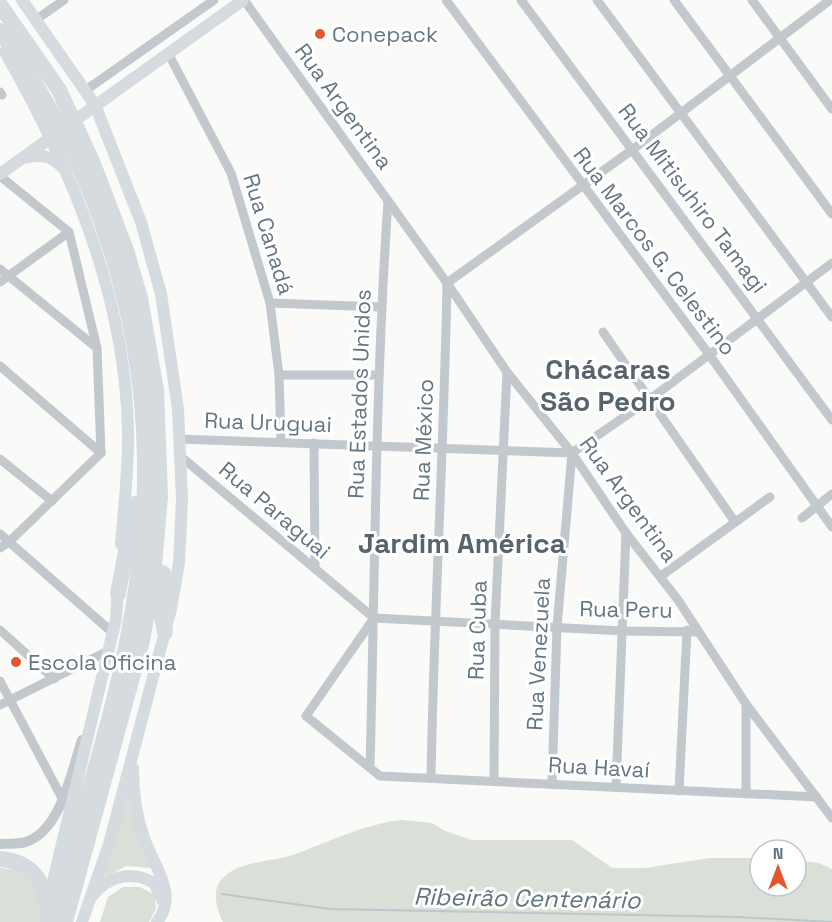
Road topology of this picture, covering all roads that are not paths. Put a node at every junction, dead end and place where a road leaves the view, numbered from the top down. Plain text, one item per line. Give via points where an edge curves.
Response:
1 (22, 0) edge
2 (64, 0) edge
3 (243, 0) edge
4 (446, 0) edge
5 (521, 0) edge
6 (597, 0) edge
7 (674, 0) edge
8 (752, 0) edge
9 (211, 1) edge
10 (829, 2) edge
11 (0, 5) edge
12 (38, 20) junction
13 (0, 31) edge
14 (780, 38) junction
15 (0, 45) edge
16 (168, 53) junction
17 (729, 75) junction
18 (86, 90) junction
19 (117, 90) junction
20 (91, 108) junction
21 (832, 109) edge
22 (680, 113) junction
23 (55, 133) junction
24 (106, 134) junction
25 (632, 150) junction
26 (19, 159) junction
27 (0, 175) edge
28 (68, 176) junction
29 (582, 185) junction
30 (388, 201) junction
31 (832, 214) edge
32 (69, 232) junction
33 (832, 263) edge
34 (0, 269) edge
35 (4, 279) edge
36 (447, 283) junction
37 (806, 283) junction
38 (270, 303) junction
39 (381, 307) junction
40 (758, 317) junction
41 (832, 317) edge
42 (603, 332) dead end
43 (97, 348) junction
44 (708, 353) junction
45 (0, 366) edge
46 (507, 372) junction
47 (279, 375) junction
48 (379, 375) junction
49 (141, 398) junction
50 (650, 399) junction
51 (832, 420) edge
52 (159, 423) junction
53 (180, 439) junction
54 (281, 441) junction
55 (314, 443) junction
56 (376, 446) junction
57 (444, 448) junction
58 (505, 452) junction
59 (101, 453) junction
60 (572, 453) junction
61 (179, 455) junction
62 (0, 459) edge
63 (832, 494) edge
64 (770, 497) dead end
65 (52, 501) junction
66 (817, 506) junction
67 (802, 518) dead end
68 (735, 522) junction
69 (832, 527) edge
70 (626, 533) junction
71 (0, 534) edge
72 (9, 542) junction
73 (0, 548) edge
74 (315, 569) junction
75 (661, 576) junction
76 (118, 594) junction
77 (374, 618) junction
78 (434, 620) junction
79 (495, 624) junction
80 (557, 627) junction
81 (0, 630) edge
82 (687, 630) junction
83 (623, 631) junction
84 (165, 632) junction
85 (698, 632) junction
86 (113, 633) junction
87 (108, 651) junction
88 (54, 679) junction
89 (0, 681) edge
90 (101, 682) junction
91 (10, 700) junction
92 (746, 704) junction
93 (0, 705) edge
94 (134, 743) junction
95 (370, 768) junction
96 (431, 777) junction
97 (494, 781) junction
98 (552, 784) junction
99 (616, 787) junction
100 (679, 791) junction
101 (746, 794) junction
102 (817, 798) junction
103 (63, 800) junction
104 (832, 818) edge
105 (0, 844) edge
106 (0, 859) edge
107 (87, 902) junction
108 (48, 903) junction
109 (164, 906) junction
110 (49, 922) edge
111 (65, 922) edge
112 (82, 922) edge
113 (157, 922) edge

1 - 12 main road
2 - 12 street
3 - 16 main road
3 - 30 street, Rua Argentina
4 - 29 street, Rua Marcos G. Celestino
5 - 25 street, Rua Mitisuhiro Tamagi
6 - 22 street
7 - 17 street
8 - 14 street
9 - 18 street
10 - 14 street
11 - 52 highway via 59,90 92,161 126,250 140,298
12 - 18 main road
13 - 49 highway via 48,104 94,201 123,286
14 - 17 street
14 - 21 street
15 - 23 main road
16 - 19 main road
16 - 38 street, Rua Canadá via 231,173
17 - 22 street
17 - 31 street
18 - 20 main road
19 - 20 main road
19 - 24 main road via 107,112
20 - 23 main road
20 - 24 main road
22 - 25 street
22 - 37 street
23 - 26 main road
23 - 28 main road
24 - 53 main road via 154,266 169,336
25 - 29 street
25 - 40 street, Rua Mitisuhiro Tamagi
26 - 27 main road
26 - 28 main road via 51,158
27 - 32 street
28 - 76 main road via 110,291 123,373 128,452
29 - 36 street
29 - 44 street, Rua Marcos G. Celestino
30 - 36 street, Rua Argentina
30 - 39 street, Rua Estados Unidos
32 - 35 street
32 - 43 street
33 - 37 street
34 - 35 street
35 - 43 street
36 - 46 street, Rua Argentina
36 - 57 street, Rua México
37 - 40 street
37 - 41 street
38 - 39 street
38 - 47 street, Rua Canadá
39 - 48 street, Rua Estados Unidos
40 - 44 street
40 - 51 street, Rua Mitisuhiro Tamagi
42 - 50 street
43 - 59 street
44 - 50 street
44 - 66 street, Rua Marcos G. Celestino
45 - 59 street
46 - 58 street, Rua Cuba
46 - 60 street, Rua Argentina
47 - 48 street
47 - 54 street, Rua Canadá
48 - 56 street, Rua Estados Unidos
49 - 76 highway via 136,499
49 - 110 highway via 147,445 146,478 134,608 101,748
50 - 60 street
50 - 68 street
52 - 84 highway via 166,501 162,587
52 - 111 highway via 157,539 142,641
53 - 54 street, Rua Uruguai
53 - 61 main road
54 - 55 street, Rua Uruguai
55 - 56 street, Rua Uruguai
55 - 74 street
56 - 57 street, Rua Uruguai
56 - 77 street, Rua Estados Unidos
57 - 58 street, Rua Uruguai
57 - 78 street, Rua México
58 - 60 street, Rua Uruguai
58 - 79 street, Rua Cuba
59 - 65 street
60 - 70 street, Rua Argentina
60 - 80 street, Rua Venezuela
61 - 74 street, Rua Paraguai
61 - 84 main road via 179,563
62 - 65 street
63 - 66 street
64 - 68 street
65 - 72 street
66 - 67 street
66 - 69 street, Rua Marcos G. Celestino
68 - 75 street
70 - 75 street, Rua Argentina
70 - 83 street
71 - 72 street
72 - 73 street
72 - 86 street
74 - 77 street, Rua Paraguai
75 - 85 street, Rua Argentina
76 - 86 main road
77 - 78 street, Rua Peru
77 - 95 street, Rua Estados Unidos
77 - 95 street via 306,716
78 - 79 street, Rua Peru
78 - 96 street, Rua México
79 - 80 street, Rua Peru
79 - 97 street, Rua Cuba
80 - 83 street, Rua Peru
80 - 98 street, Rua Venezuela
81 - 88 street
82 - 83 street, Rua Peru
82 - 85 street, Rua Peru
82 - 100 street
83 - 99 street
84 - 94 main road
85 - 92 street, Rua Argentina
86 - 87 main road
87 - 88 street
87 - 90 main road
88 - 91 street
89 - 91 street
90 - 103 street
90 - 108 main road
91 - 93 street
91 - 103 street
92 - 101 street
92 - 102 street, Rua Argentina
94 - 107 main road via 109,844
94 - 109 main road via 137,811 152,859 164,881
95 - 96 street, Rua Havaí via 380,776
96 - 97 street, Rua Havaí
97 - 98 street, Rua Havaí
98 - 99 street, Rua Havaí
99 - 100 street, Rua Havaí
100 - 101 street, Rua Havaí
101 - 102 street, Rua Havaí
102 - 104 street, Rua Argentina
103 - 105 street via 46,828 30,841
106 - 108 highway via 32,870
107 - 109 main road via 108,881 133,875 154,883
107 - 112 main road
108 - 110 highway
109 - 113 main road

